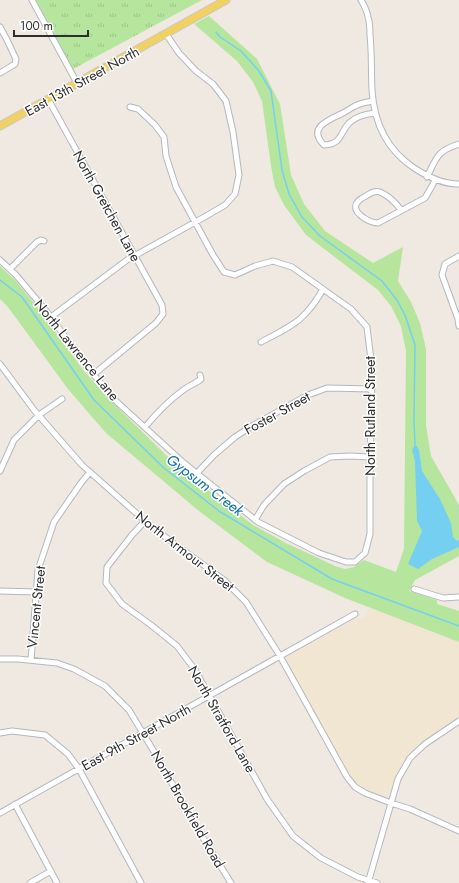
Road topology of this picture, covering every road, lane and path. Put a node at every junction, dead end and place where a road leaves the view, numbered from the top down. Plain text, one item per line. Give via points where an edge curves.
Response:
1 (32, 0) edge
2 (226, 0) edge
3 (361, 0) edge
4 (1, 29) edge
5 (166, 34) junction
6 (0, 73) edge
7 (77, 83) junction
8 (48, 99) junction
9 (373, 101) junction
10 (130, 107) dead end
11 (375, 113) junction
12 (0, 126) edge
13 (459, 144) edge
14 (427, 177) junction
15 (435, 180) junction
16 (459, 184) edge
17 (401, 210) junction
18 (195, 222) junction
19 (44, 241) dead end
20 (135, 256) junction
21 (459, 256) edge
22 (0, 260) edge
23 (10, 269) junction
24 (323, 289) junction
25 (51, 317) junction
26 (459, 326) edge
27 (261, 342) dead end
28 (0, 364) edge
29 (94, 374) junction
30 (200, 375) dead end
31 (372, 389) junction
32 (62, 399) dead end
33 (39, 415) junction
34 (145, 427) junction
35 (370, 457) junction
36 (0, 471) edge
37 (90, 472) junction
38 (197, 473) junction
39 (255, 520) junction
40 (145, 521) junction
41 (358, 560) joint
42 (414, 589) dead end
43 (0, 591) edge
44 (37, 592) junction
45 (459, 596) edge
46 (355, 614) dead end
47 (280, 656) junction
48 (0, 659) edge
49 (31, 660) junction
50 (210, 695) junction
51 (459, 721) edge
52 (454, 724) junction
53 (459, 730) edge
54 (0, 733) edge
55 (143, 733) junction
56 (78, 769) junction
57 (391, 803) junction
58 (15, 804) junction
59 (0, 812) edge
60 (459, 831) edge
61 (51, 871) junction
62 (368, 882) edge
63 (30, 883) edge
64 (57, 883) edge
65 (141, 883) edge
66 (231, 883) edge
67 (376, 883) edge

1 - 7 street
2 - 5 main road, East 13th Street North
3 - 9 street via 368,17
4 - 6 street via 16,59 15,64
5 - 7 main road, East 13th Street North
5 - 18 street via 179,53 213,84 226,101 233,132 239,175 235,194 225,204
7 - 8 main road, East 13th Street North
8 - 12 main road, East 13th Street North
8 - 20 street, North Gretchen Lane
9 - 11 street
9 - 11 street via 356,105 327,120 318,130 318,137 324,145 336,142 350,122 359,116
10 - 18 street, North Rutland Street via 138,109 155,124 164,137 166,156 176,187
11 - 14 street via 380,128 393,150 407,164
13 - 14 street via 441,152
14 - 15 street
15 - 16 street
15 - 17 street via 425,198
17 - 17 street via 378,191 361,198 355,206 358,214 372,223 378,223
18 - 20 street
18 - 24 street, North Rutland Street via 224,272 235,275 273,261 292,267
19 - 23 street via 37,242
20 - 25 street
20 - 29 street, North Gretchen Lane via 162,305 163,314 156,323
21 - 26 street via 445,264 442,275
22 - 23 street, North Lawrence Lane
23 - 25 street, North Lawrence Lane
24 - 27 street via 300,319
24 - 31 street, North Rutland Street via 351,309 367,328
25 - 29 street, North Lawrence Lane
28 - 33 street, North Armour Street
29 - 34 street, North Lawrence Lane via 117,402
30 - 34 street via 201,379 182,390
31 - 35 street, North Rutland Street
31 - 38 street, Foster Street via 327,388 308,395 235,437
32 - 33 street
33 - 36 street via 14,440
33 - 37 street, North Armour Street
34 - 38 street, North Lawrence Lane
35 - 39 street via 330,457 284,484 264,505
35 - 41 street, North Rutland Street via 370,534 365,553
37 - 40 street, North Armour Street
37 - 44 street, Vincent Street via 54,522 38,570
38 - 39 street, North Lawrence Lane
39 - 41 street, North Lawrence Lane via 319,553 346,562
40 - 47 street, North Armour Street via 224,580 246,602
40 - 50 street, North Stratford Lane via 107,566 106,583 122,604 177,646
42 - 45 street via 443,598
43 - 44 street
44 - 49 street, Vincent Street
46 - 47 street, East 9th Street North
47 - 50 street, East 9th Street North
47 - 57 street, North Armour Street via 347,777 355,787 365,793
48 - 49 street, North Brookfield Road
49 - 55 street, North Brookfield Road via 57,663 105,686 129,710
50 - 55 street, East 9th Street North
50 - 62 street, North Stratford Lane via 267,799 293,836 321,858
51 - 52 street
52 - 53 street
52 - 57 street via 410,758 398,779
54 - 56 street via 12,731 45,735 68,754
55 - 56 street, East 9th Street North
55 - 66 street, North Brookfield Road
56 - 58 street, East 9th Street North
56 - 65 street
57 - 60 street, North Armour Street
57 - 62 street
58 - 59 street, East 9th Street North
58 - 61 street
61 - 63 street
61 - 64 street
62 - 67 street, North Stratford Lane

